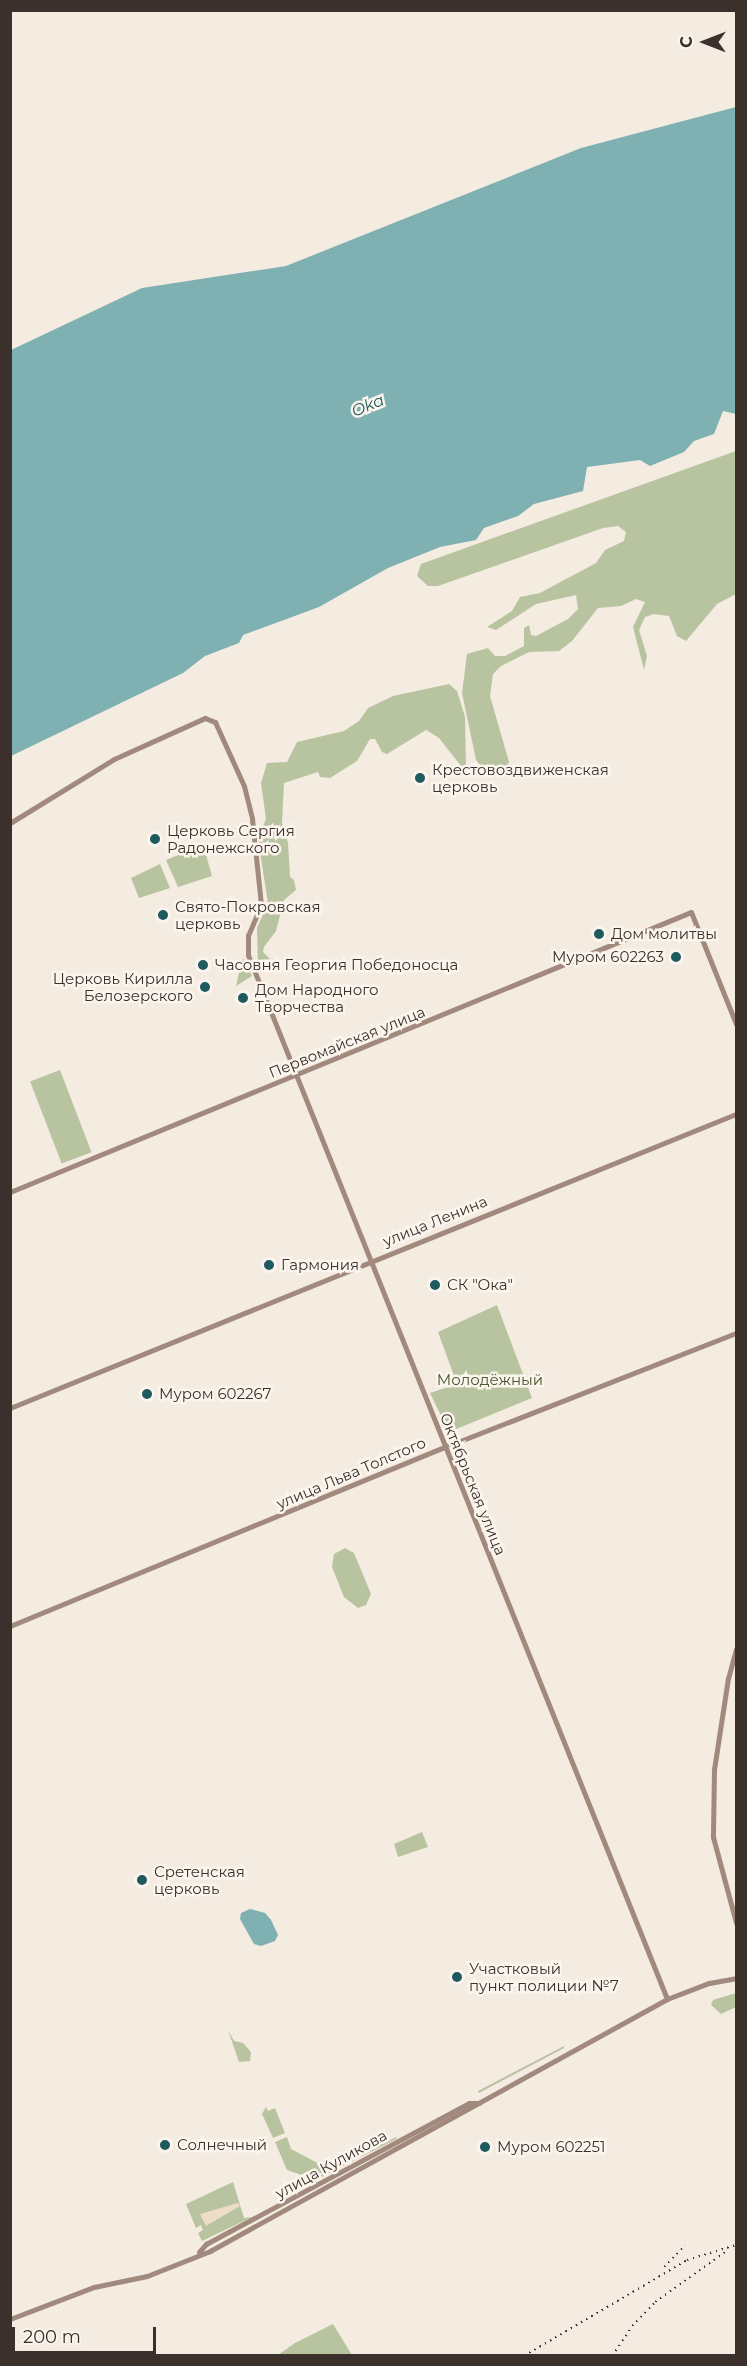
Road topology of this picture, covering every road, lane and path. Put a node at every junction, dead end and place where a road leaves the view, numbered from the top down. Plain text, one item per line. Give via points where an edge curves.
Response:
1 (10, 823) edge
2 (736, 1024) edge
3 (295, 1077) junction
4 (736, 1114) edge
5 (10, 1192) edge
6 (370, 1261) junction
7 (736, 1333) edge
8 (10, 1408) edge
9 (444, 1448) junction
10 (10, 1626) edge
11 (736, 1649) edge
12 (736, 1923) edge
13 (736, 1978) edge
14 (668, 1999) junction
15 (10, 2319) edge

1 - 3 street, Октябрьская улица via 114,759 205,718 215,722 244,786 252,819 261,905 247,946
2 - 3 street, Первомайская улица via 691,912
3 - 5 street, Первомайская улица
3 - 6 street, Октябрьская улица
4 - 6 street, улица Ленина
6 - 8 street, улица Ленина
6 - 9 street, Октябрьская улица
7 - 9 street, улица Льва Толстого
9 - 10 street, улица Льва Толстого
9 - 14 street, Октябрьская улица
11 - 12 street via 714,1770 713,1837 718,1869
13 - 14 street, улица Куликова via 709,1983
14 - 15 street, улица Куликова via 479,2103 459,2108 207,2244 198,2253 147,2276 94,2287

